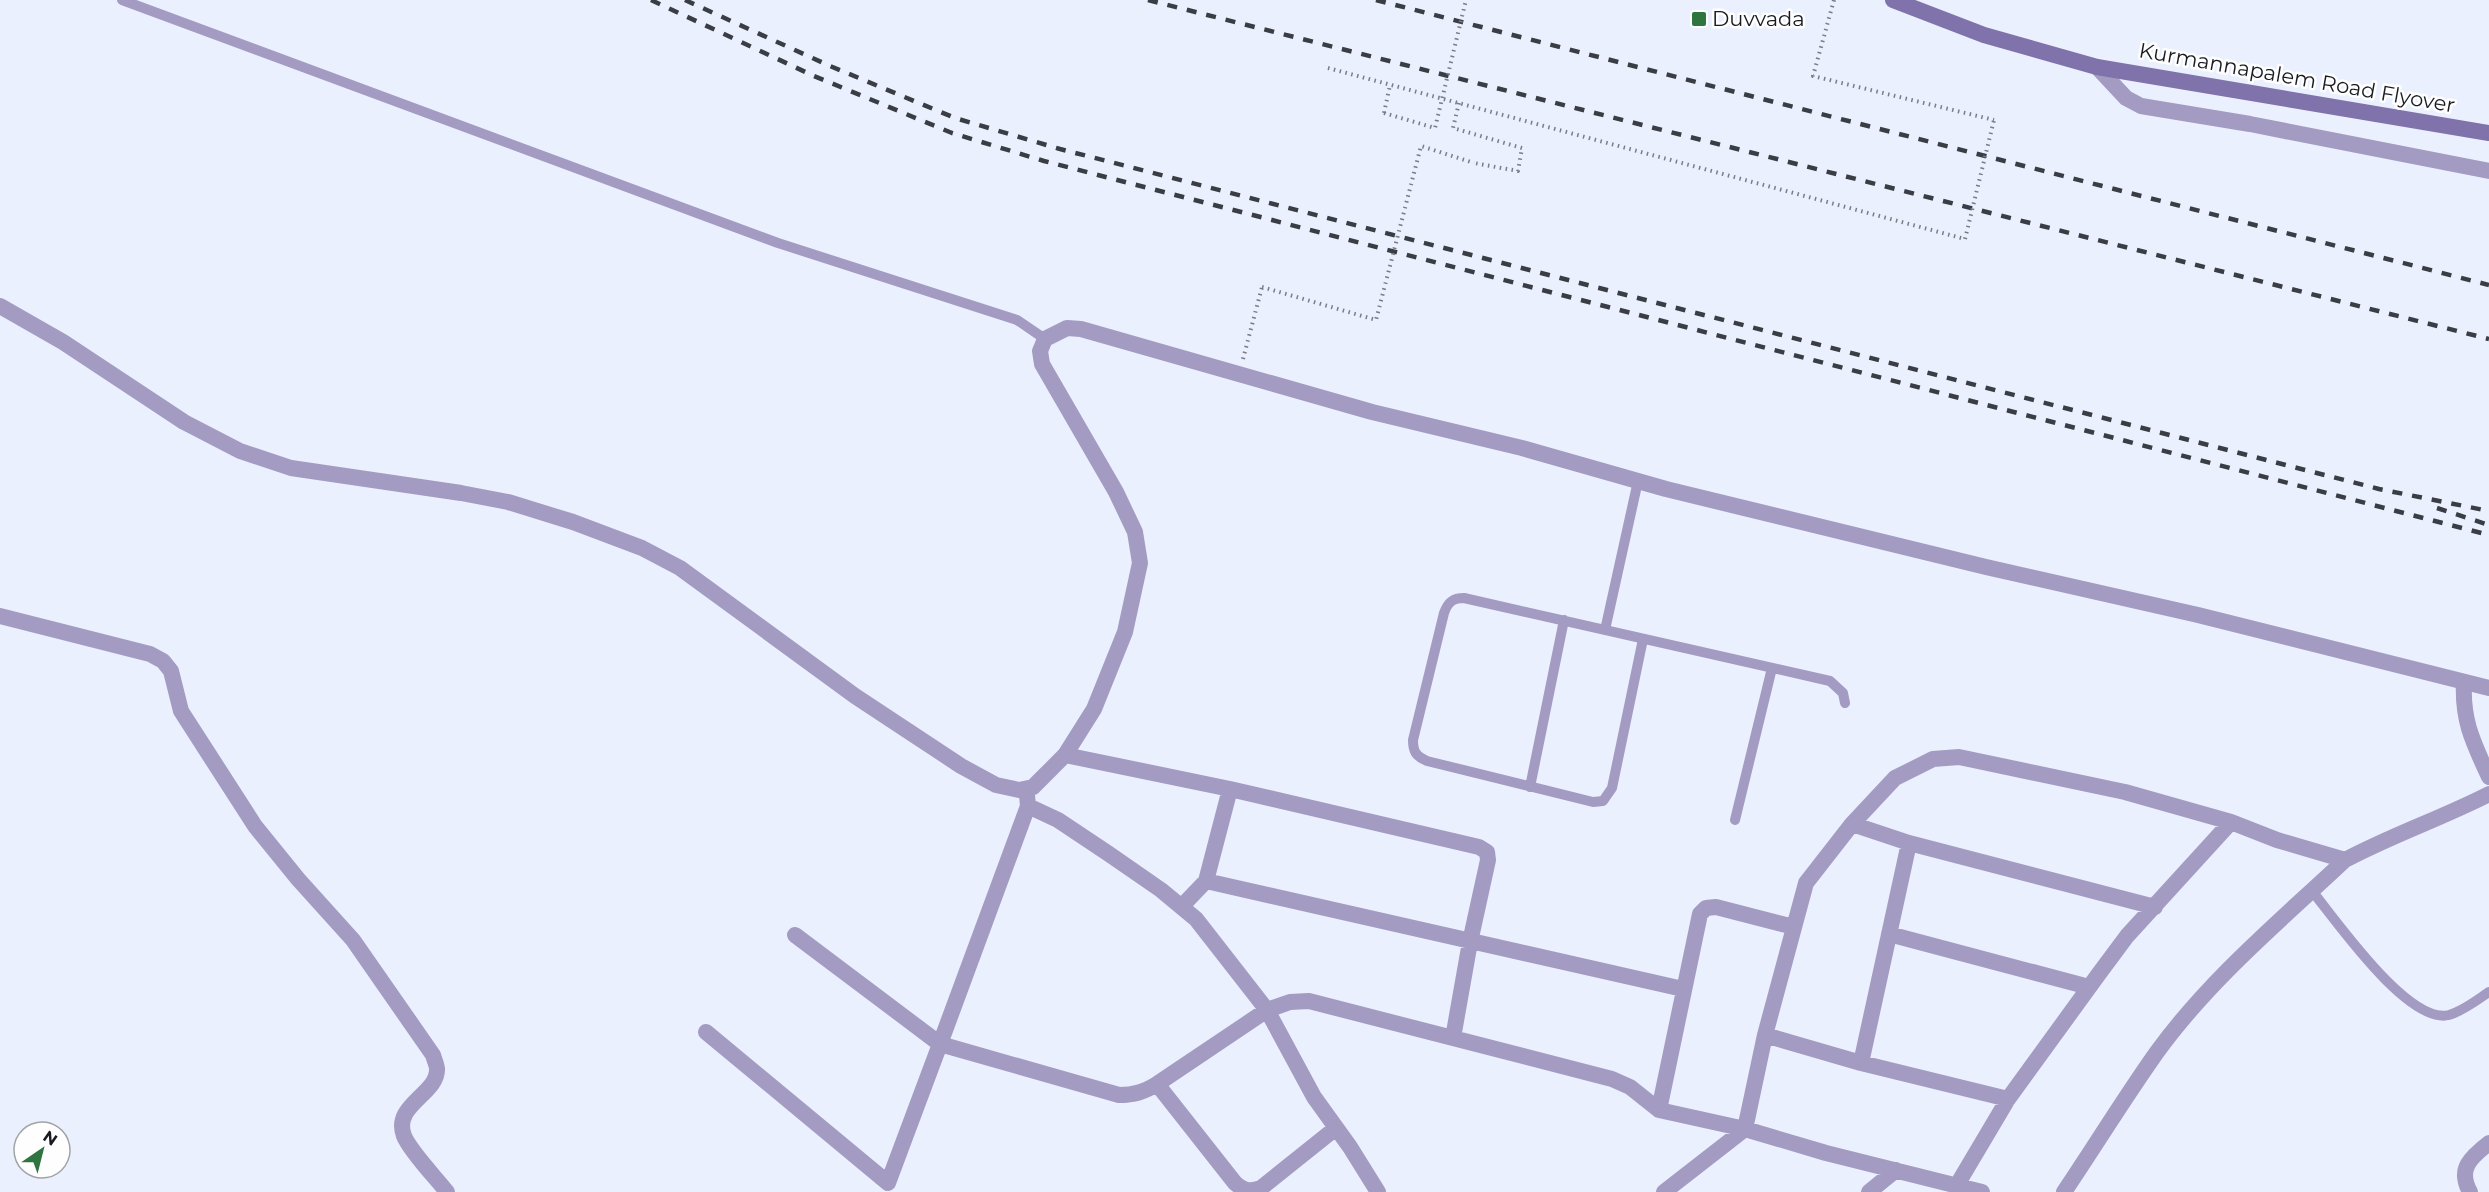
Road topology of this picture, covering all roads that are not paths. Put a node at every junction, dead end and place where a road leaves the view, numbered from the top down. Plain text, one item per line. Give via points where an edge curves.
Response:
1 (122, 0) edge
2 (1893, 0) edge
3 (2097, 67) junction
4 (2489, 133) edge
5 (2489, 171) edge
6 (0, 306) edge
7 (1046, 339) junction
8 (1638, 481) junction
9 (0, 616) edge
10 (1564, 620) junction
11 (1605, 630) junction
12 (1643, 639) junction
13 (1772, 668) junction
14 (2464, 682) junction
15 (2489, 688) edge
16 (1845, 703) dead end
17 (1065, 755) junction
18 (2489, 777) edge
19 (1530, 787) junction
20 (1026, 788) junction
21 (1230, 789) junction
22 (2489, 794) edge
23 (1028, 806) junction
24 (1736, 820) dead end
25 (2231, 822) junction
26 (1851, 824) junction
27 (1909, 843) junction
28 (2345, 860) junction
29 (1206, 881) junction
30 (2312, 891) junction
31 (1182, 906) junction
32 (2156, 907) junction
33 (1794, 927) junction
34 (1889, 934) junction
35 (795, 935) dead end
36 (1470, 942) junction
37 (2089, 987) junction
38 (1683, 989) junction
39 (2489, 992) edge
40 (1267, 1010) junction
41 (706, 1032) dead end
42 (1765, 1035) junction
43 (1453, 1038) junction
44 (940, 1044) junction
45 (1861, 1063) junction
46 (1157, 1084) junction
47 (2008, 1099) junction
48 (1659, 1110) junction
49 (1336, 1128) junction
50 (1745, 1129) junction
51 (2489, 1143) edge
52 (1896, 1170) junction
53 (1957, 1185) junction
54 (887, 1187) edge
55 (447, 1192) edge
56 (1378, 1192) edge
57 (1664, 1192) edge
58 (1869, 1192) edge
59 (1982, 1192) edge
60 (2064, 1192) edge
61 (2470, 1192) edge

1 - 7 lane via 778,243 1017,320
2 - 3 main road, Kurmannapalem Road Flyover via 1984,35
3 - 4 main road, Kurmannapalem Road Flyover
3 - 5 street via 2126,98 2141,106
6 - 20 street via 63,342 184,422 240,451 291,468 508,502 642,548 680,568 855,696 961,766 996,785
7 - 8 street via 1067,328 1081,329 1372,412
7 - 17 street via 1040,351 1042,364 1116,492 1135,532 1140,563 1125,632 1111,670 1094,709
8 - 11 lane
8 - 14 street
9 - 55 street via 150,654 171,671 181,711 255,826 353,940 433,1055 438,1069 434,1081 409,1108 402,1126 405,1138
10 - 11 lane
10 - 19 lane
10 - 19 lane via 1455,598 1444,612 1413,740 1413,750 1427,761
11 - 12 lane
12 - 13 lane
12 - 19 lane via 1608,796 1593,802
13 - 16 lane via 1830,681 1842,693
13 - 24 lane
14 - 15 street
14 - 18 street via 2463,707 2468,729
17 - 20 street via 1033,787
17 - 21 street
20 - 23 street
21 - 29 street
21 - 36 street via 1487,852
22 - 28 street
23 - 31 street via 1058,820
23 - 44 street
25 - 26 street via 2125,792 1959,757 1933,759 1895,778
25 - 28 street
25 - 32 street
26 - 27 street
26 - 33 street via 1806,883
27 - 32 street
27 - 34 street
28 - 30 street
29 - 31 street
29 - 36 street
30 - 39 lane via 2382,977 2421,1010 2447,1016
30 - 60 street via 2229,969 2158,1052
31 - 40 street
32 - 37 street via 2127,936
33 - 38 street via 1716,907 1706,908 1696,925
33 - 42 street
34 - 37 street
34 - 45 street
35 - 44 street
36 - 38 street
36 - 43 street
37 - 47 street
38 - 48 street
40 - 43 street via 1290,1002 1309,1001
40 - 46 street
40 - 49 street via 1314,1097
41 - 54 street
42 - 45 street
42 - 50 street
43 - 48 street via 1612,1079 1630,1087
44 - 46 street via 1119,1095 1146,1091
44 - 54 street
45 - 47 street
46 - 49 street via 1243,1190 1261,1188
47 - 53 street
48 - 50 street
49 - 56 street
50 - 52 street
50 - 57 street
51 - 61 street via 2465,1165 2463,1175
52 - 53 street
52 - 58 street
53 - 59 street

